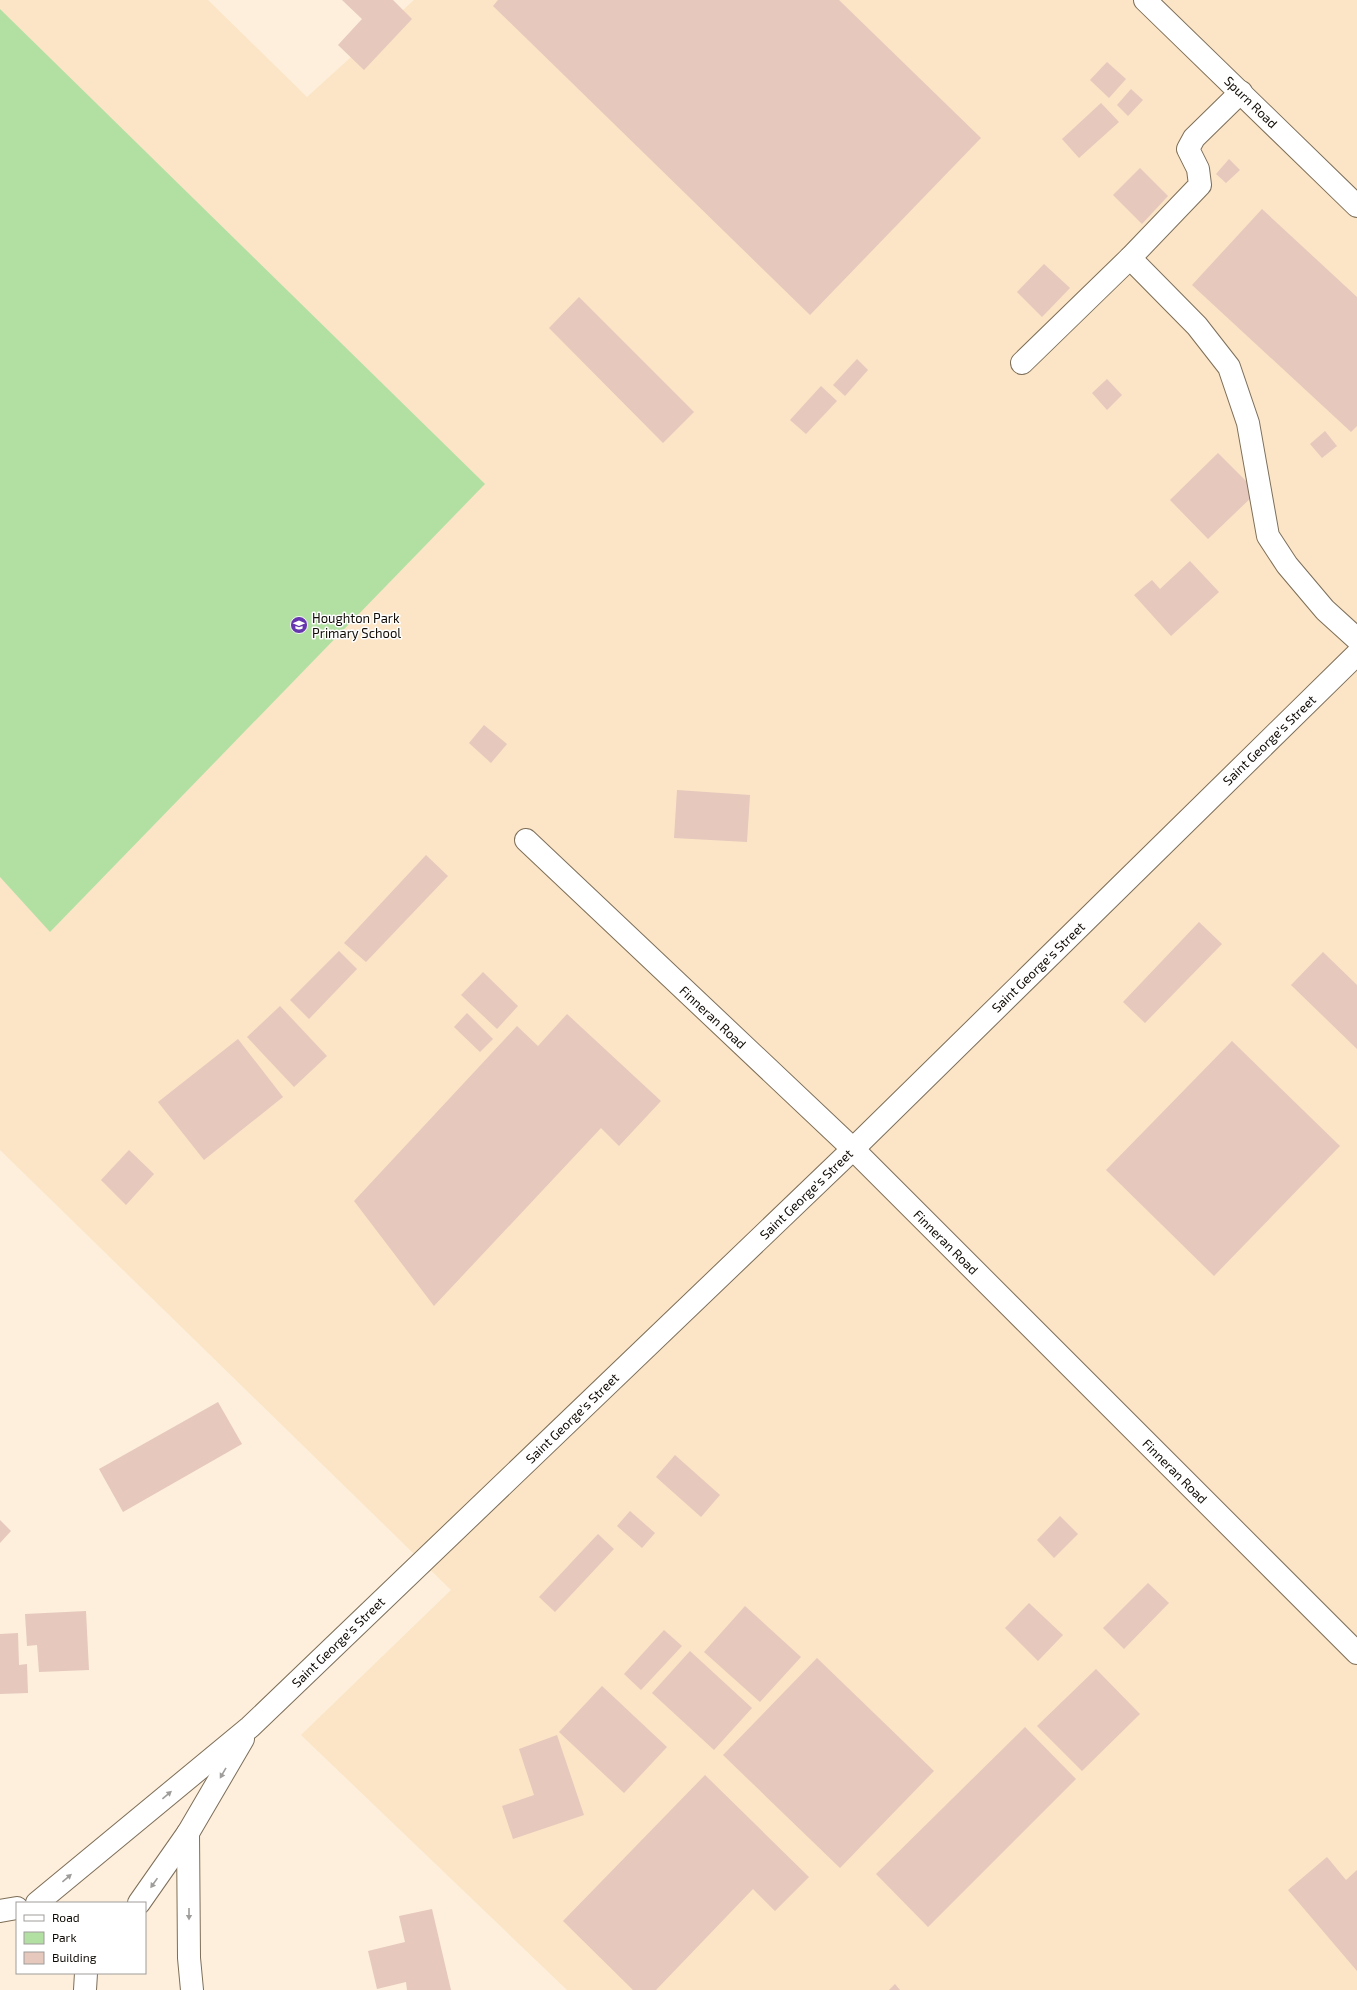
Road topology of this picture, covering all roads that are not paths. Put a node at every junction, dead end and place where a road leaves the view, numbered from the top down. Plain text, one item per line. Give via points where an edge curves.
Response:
1 (1145, 0) edge
2 (1240, 92) junction
3 (1357, 206) edge
4 (1130, 258) junction
5 (1022, 363) dead end
6 (1357, 639) edge
7 (1357, 654) edge
8 (526, 840) dead end
9 (853, 1149) junction
10 (1357, 1653) edge
11 (250, 1727) junction
12 (188, 1834) junction
13 (38, 1902) edge
14 (140, 1902) edge
15 (192, 1990) edge

1 - 2 main road, Spurn Road
2 - 3 main road, Spurn Road
2 - 4 main road via 1194,138 1188,150 1198,169 1200,184
4 - 5 main road
4 - 6 main road via 1197,326 1229,367 1248,423 1268,536 1287,565 1325,610
7 - 9 main road, Saint George's Street
8 - 9 main road, Finneran Road
9 - 10 main road, Finneran Road
9 - 11 main road, Saint George's Street
11 -> 12 main road, Saint George's Street
13 -> 11 main road, Saint George's Street
12 -> 14 main road, Saint George's Street
12 -> 15 main road via 189,1958

